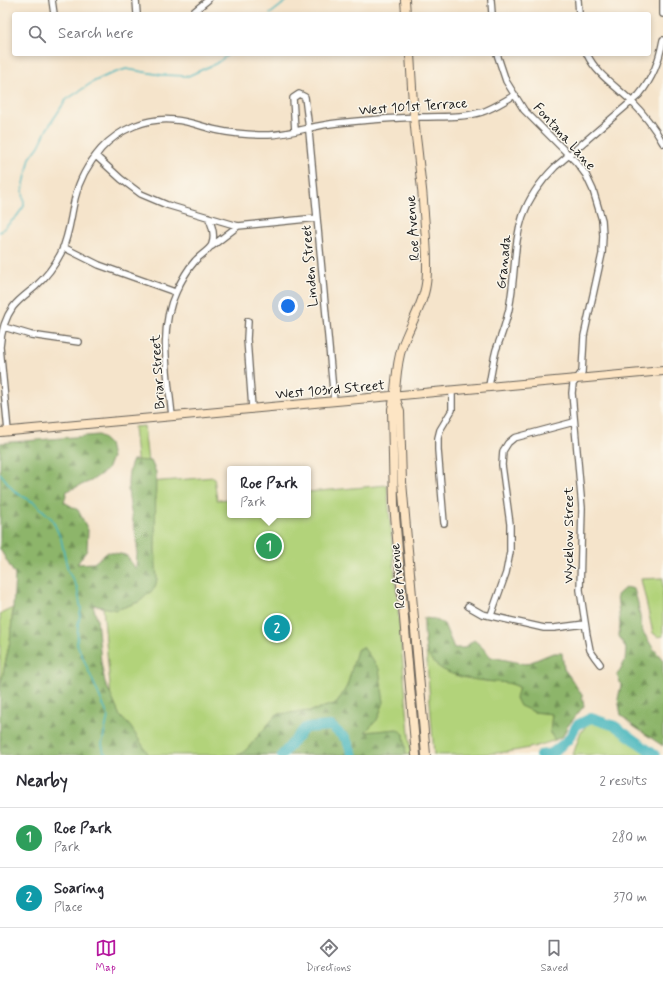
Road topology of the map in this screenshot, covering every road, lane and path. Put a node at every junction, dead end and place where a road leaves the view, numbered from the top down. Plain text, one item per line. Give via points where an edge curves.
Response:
1 (52, 0) edge
2 (136, 0) edge
3 (208, 0) edge
4 (405, 0) edge
5 (491, 0) edge
6 (578, 0) edge
7 (662, 0) edge
8 (54, 12) edge
9 (137, 12) edge
10 (193, 12) edge
11 (406, 12) edge
12 (492, 12) edge
13 (580, 12) edge
14 (663, 14) edge
15 (663, 40) edge
16 (410, 56) edge
17 (498, 56) edge
18 (588, 56) edge
19 (514, 95) junction
20 (632, 102) junction
21 (413, 117) junction
22 (309, 129) junction
23 (295, 131) junction
24 (663, 143) edge
25 (570, 155) junction
26 (96, 156) junction
27 (208, 217) junction
28 (317, 218) junction
29 (238, 226) junction
30 (212, 246) junction
31 (63, 247) junction
32 (176, 292) junction
33 (248, 321) dead end
34 (4, 327) junction
35 (78, 342) dead end
36 (663, 371) edge
37 (577, 379) junction
38 (489, 386) junction
39 (452, 390) junction
40 (395, 396) junction
41 (334, 402) junction
42 (252, 408) junction
43 (172, 416) junction
44 (574, 422) junction
45 (4, 432) edge
46 (444, 523) dead end
47 (468, 606) dead end
48 (491, 615) junction
49 (404, 622) junction
50 (414, 623) junction
51 (585, 624) junction
52 (600, 664) dead end
53 (416, 755) edge
54 (426, 755) edge

1 - 8 street
2 - 9 street
3 - 10 street
4 - 11 main road
5 - 12 street
6 - 13 street
7 - 14 street
15 - 20 street, Granada via 649,81
16 - 21 main road, Roe Avenue
17 - 19 street, Fontana Lane
18 - 20 street via 597,70
19 - 21 street, West 101st Terrace via 492,108 473,114
19 - 25 street, Fontana Lane via 524,110
20 - 24 street via 646,117
20 - 25 street, Granada
21 - 22 street, West 101st Terrace via 335,123
21 - 40 main road, Roe Avenue via 424,217 426,284 424,296 398,360
22 - 23 street, West 101st Terrace
22 - 23 street via 305,97 299,94 293,98
22 - 28 street, Linden Street
23 - 26 street, West 101st Terrace via 252,135 218,131 176,120 152,121 126,130
25 - 37 street, Fontana Lane via 593,190 602,220 603,236 599,268 584,336 582,372
25 - 38 street, Granada via 545,178 523,214 517,239 509,311 494,358
26 - 27 street via 141,194
26 - 31 street, West 101st Terrace via 79,184 69,232
27 - 29 street
27 - 30 street via 214,237
28 - 29 street
28 - 41 street, Linden Street
29 - 30 street, Briar Street
30 - 32 street, Briar Street via 191,265
31 - 32 street via 104,267
31 - 34 street, West 101st Terrace via 43,279 14,306
32 - 43 street, Briar Street via 166,324
33 - 42 street
34 - 35 street via 31,335
34 - 45 street, West 101st Terrace via 0,347
36 - 37 main road, West 103rd Street
37 - 38 main road, West 103rd Street
37 - 44 street, Wycklow Street via 573,384 572,393
38 - 39 main road, West 103rd Street
39 - 40 main road, West 103rd Street
39 - 46 street via 452,410 438,438
40 - 41 main road, West 103rd Street
40 - 49 main road, Roe Avenue via 392,409 393,489
40 - 50 main road, Roe Avenue via 400,412 402,482
41 - 42 main road, West 103rd Street
42 - 43 main road, West 103rd Street
43 - 45 main road, West 103rd Street
44 - 48 street via 514,438 503,451 510,552 506,573
44 - 51 street, Wycklow Street via 582,508 580,590
47 - 48 street via 482,614
48 - 51 street via 544,628
49 - 50 main road
49 - 53 main road, Roe Avenue
50 - 54 main road, Roe Avenue
51 - 52 street, Wycklow Street via 590,650

